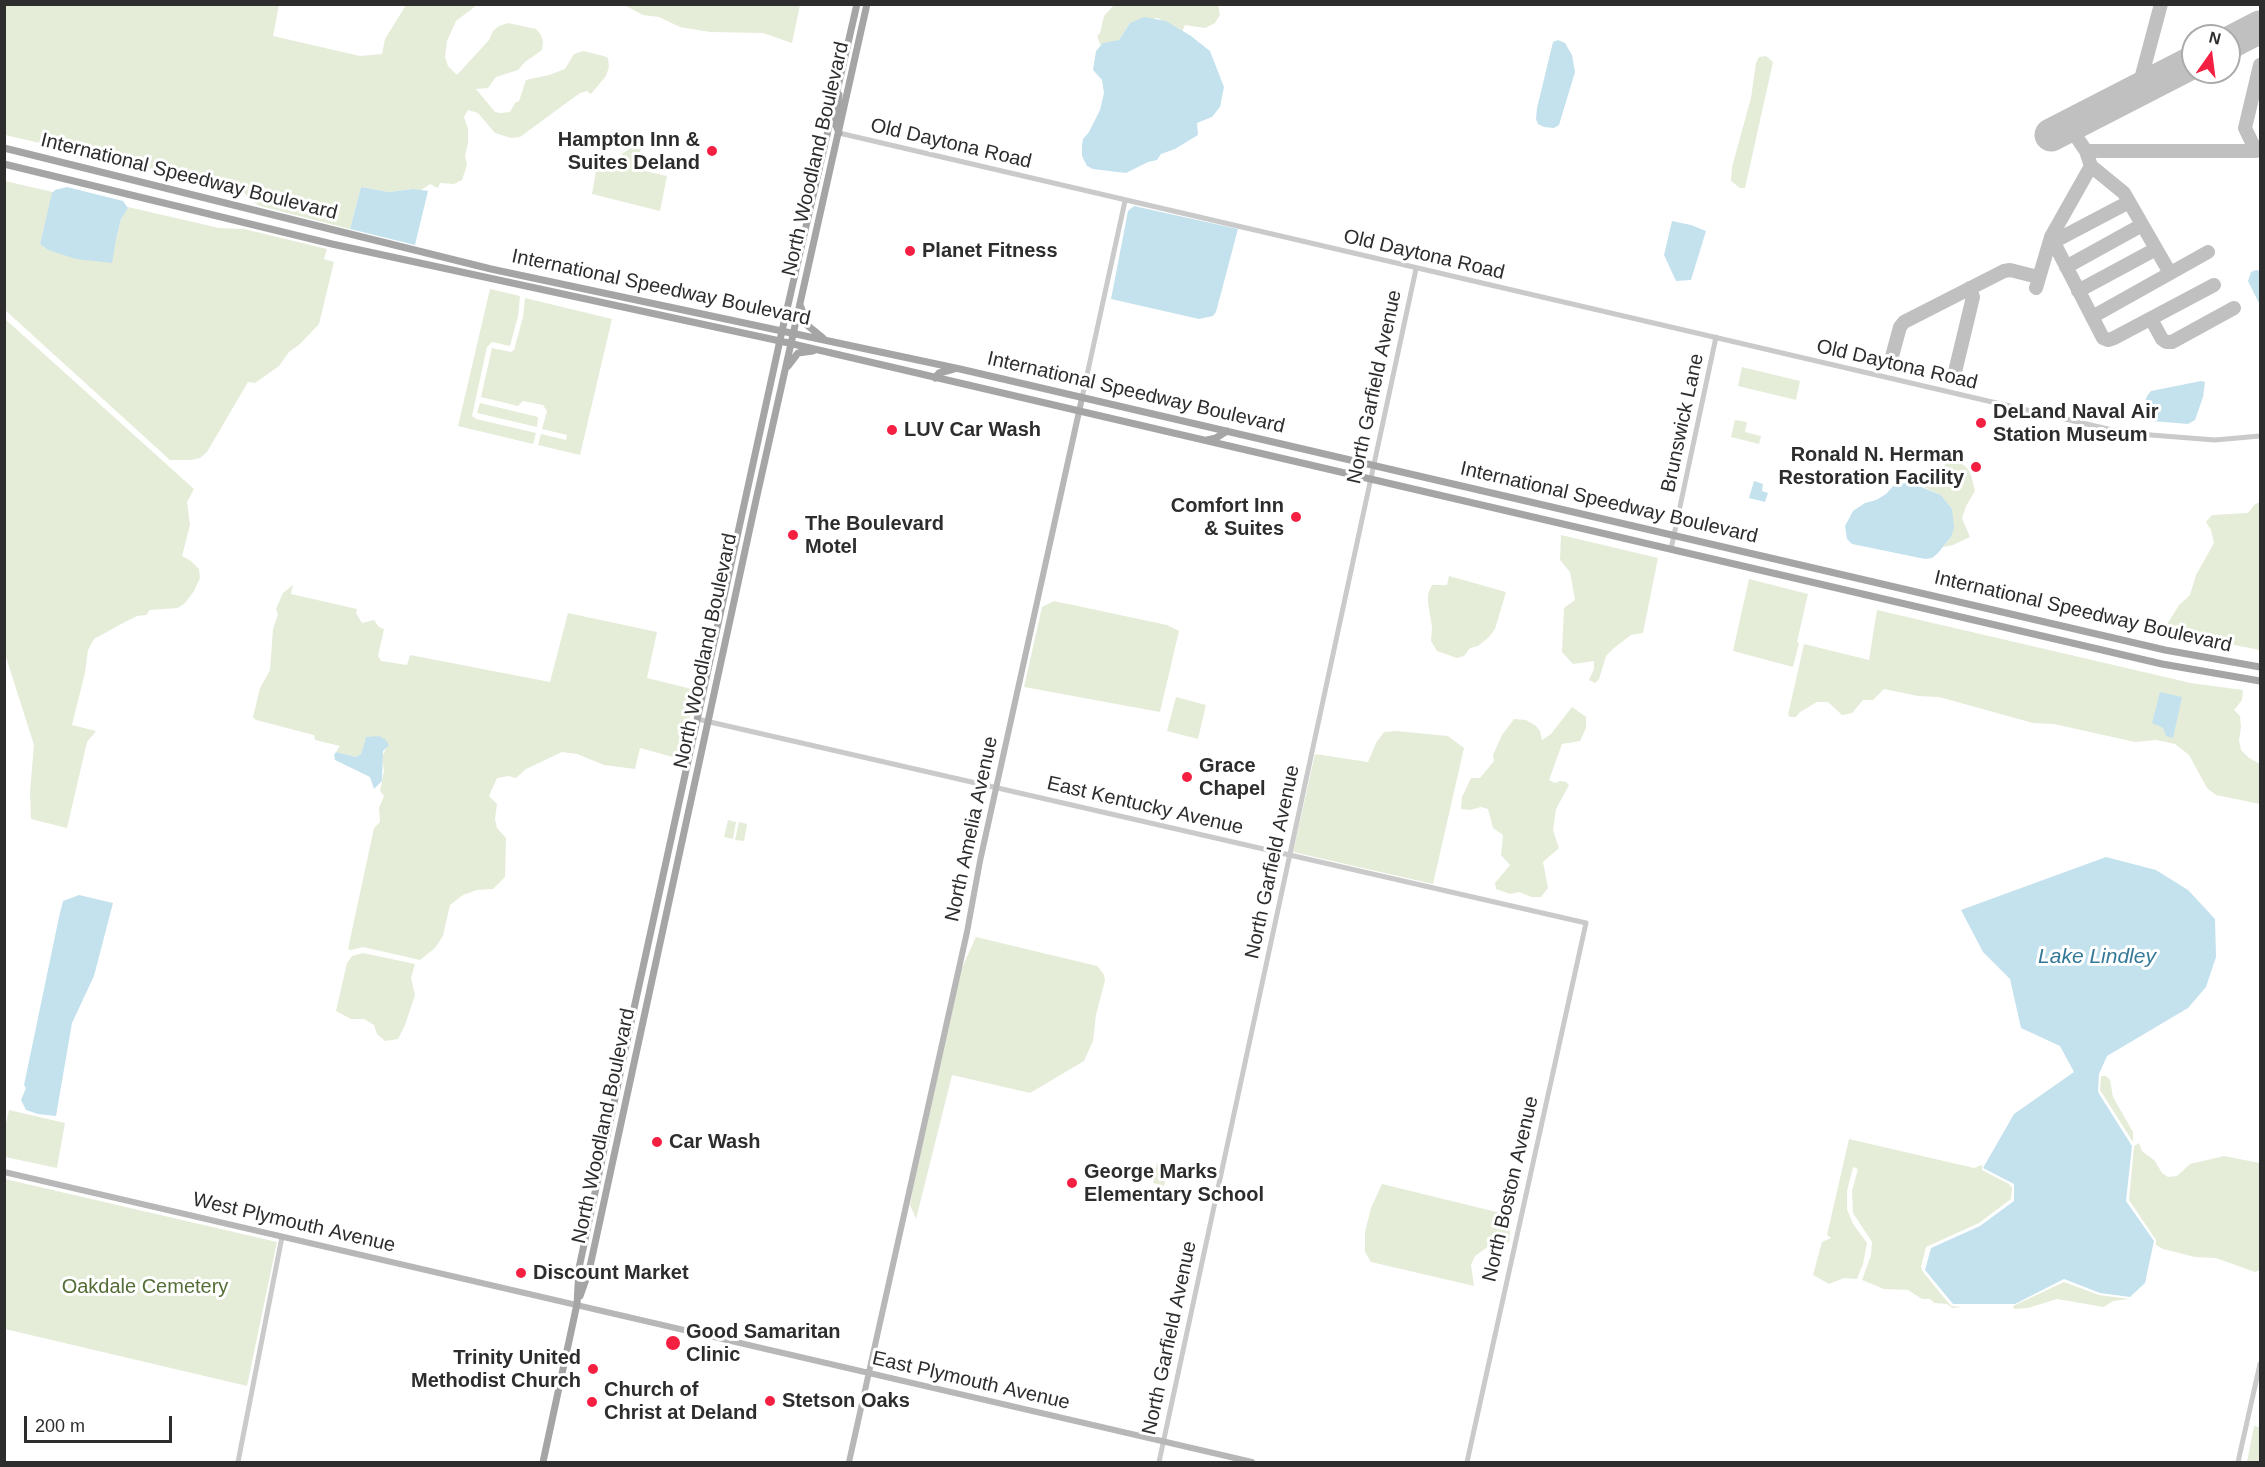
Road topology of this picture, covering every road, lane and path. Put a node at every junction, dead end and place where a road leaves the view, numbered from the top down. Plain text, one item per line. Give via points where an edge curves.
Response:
1 (857, 4) edge
2 (867, 4) edge
3 (839, 81) junction
4 (828, 128) junction
5 (839, 133) junction
6 (836, 146) junction
7 (4, 148) edge
8 (4, 164) edge
9 (816, 184) junction
10 (1125, 201) junction
11 (822, 208) junction
12 (490, 269) junction
13 (1416, 269) junction
14 (487, 277) junction
15 (565, 284) junction
16 (562, 294) junction
17 (633, 299) junction
18 (800, 303) junction
19 (628, 308) junction
20 (680, 309) junction
21 (682, 320) junction
22 (738, 321) junction
23 (735, 331) junction
24 (782, 331) junction
25 (793, 334) junction
26 (1716, 337) junction
27 (780, 341) junction
28 (828, 341) junction
29 (791, 344) junction
30 (819, 351) junction
31 (960, 369) junction
32 (786, 370) junction
33 (935, 378) junction
34 (1082, 398) junction
35 (1079, 411) junction
36 (1227, 431) junction
37 (1246, 436) junction
38 (2260, 436) edge
39 (1205, 440) junction
40 (1228, 446) junction
41 (1372, 465) junction
42 (1370, 479) junction
43 (1675, 535) junction
44 (1671, 549) junction
45 (1817, 569) junction
46 (1838, 574) junction
47 (1794, 578) junction
48 (1815, 583) junction
49 (2260, 667) edge
50 (2260, 681) edge
51 (697, 719) junction
52 (707, 721) junction
53 (997, 787) junction
54 (1289, 856) junction
55 (1586, 923) joint
56 (4, 1172) edge
57 (282, 1237) junction
58 (576, 1304) junction
59 (2260, 1364) edge
60 (868, 1373) junction
61 (1163, 1442) junction
62 (238, 1462) edge
63 (543, 1462) edge
64 (849, 1462) edge
65 (1159, 1462) edge
66 (1252, 1462) edge
67 (1467, 1462) edge
68 (2238, 1462) edge

1 - 3 main road, North Woodland Boulevard
2 - 5 main road, North Woodland Boulevard
3 - 4 main road, North Woodland Boulevard
3 - 5 main road via 835,123
4 - 6 main road
4 - 9 main road, North Woodland Boulevard
5 - 6 main road, North Woodland Boulevard
5 - 10 street, Old Daytona Road
6 - 11 main road, North Woodland Boulevard
7 - 12 main road, International Speedway Boulevard
8 - 14 main road, International Speedway Boulevard via 332,244
9 - 11 main road
9 - 24 main road, North Woodland Boulevard
10 - 13 street, Old Daytona Road
10 - 34 street, North Amelia Avenue
11 - 18 main road, North Woodland Boulevard
12 - 14 main road
12 - 15 main road, International Speedway Boulevard
13 - 26 street, Old Daytona Road
13 - 41 street, North Garfield Avenue
14 - 16 main road, International Speedway Boulevard
15 - 16 main road
15 - 17 main road, International Speedway Boulevard
16 - 19 main road, International Speedway Boulevard
17 - 19 main road
17 - 20 main road, International Speedway Boulevard
18 - 25 main road, North Woodland Boulevard
18 - 28 main road via 807,325
19 - 21 main road, International Speedway Boulevard
20 - 21 main road
20 - 22 main road, International Speedway Boulevard
21 - 23 main road, International Speedway Boulevard
22 - 23 main road
22 - 24 main road, International Speedway Boulevard
23 - 27 main road, International Speedway Boulevard
24 - 25 main road, International Speedway Boulevard
24 - 27 main road, North Woodland Boulevard
25 - 28 main road, International Speedway Boulevard
25 - 29 main road, North Woodland Boulevard
26 - 38 street, Old Daytona Road via 2138,434 2215,440
26 - 43 street, Brunswick Lane
27 - 29 main road, International Speedway Boulevard
27 - 51 main road, North Woodland Boulevard
28 - 31 main road, International Speedway Boulevard
29 - 30 main road, International Speedway Boulevard
29 - 32 main road, North Woodland Boulevard
30 - 32 main road via 798,354
30 - 33 main road, International Speedway Boulevard
31 - 33 main road via 946,370
31 - 34 main road, International Speedway Boulevard
32 - 52 main road, North Woodland Boulevard
33 - 35 main road, International Speedway Boulevard
34 - 35 main road, North Amelia Avenue
34 - 36 main road, International Speedway Boulevard
35 - 39 main road, International Speedway Boulevard
35 - 53 main road, North Amelia Avenue
36 - 37 main road, International Speedway Boulevard
36 - 39 main road
37 - 40 main road via 1233,438
37 - 41 main road, International Speedway Boulevard
39 - 40 main road, International Speedway Boulevard
40 - 42 main road, International Speedway Boulevard
41 - 42 street, North Garfield Avenue
41 - 43 main road, International Speedway Boulevard
42 - 44 main road, International Speedway Boulevard
42 - 54 street, North Garfield Avenue
43 - 44 street, Brunswick Lane
43 - 45 main road, International Speedway Boulevard
44 - 47 main road, International Speedway Boulevard
45 - 46 main road, International Speedway Boulevard
45 - 47 main road via 1808,576
46 - 48 main road
46 - 49 main road, International Speedway Boulevard via 2166,650
47 - 48 main road, International Speedway Boulevard
48 - 50 main road, International Speedway Boulevard via 2162,664
51 - 52 street, East Kentucky Avenue
51 - 58 main road, North Woodland Boulevard via 580,1261
52 - 53 street, East Kentucky Avenue
52 - 58 main road, North Woodland Boulevard via 589,1271
53 - 54 street, East Kentucky Avenue
53 - 60 main road, North Amelia Avenue
54 - 55 street, East Kentucky Avenue
54 - 61 street, North Garfield Avenue
55 - 67 street, North Boston Avenue
56 - 57 main road, West Plymouth Avenue
57 - 58 main road, West Plymouth Avenue
57 - 62 street
58 - 60 main road, East Plymouth Avenue
58 - 63 main road, North Woodland Boulevard
59 - 68 street
60 - 61 main road, East Plymouth Avenue
60 - 64 main road, North Amelia Avenue
61 - 65 street, North Garfield Avenue
61 - 66 main road, East Plymouth Avenue

